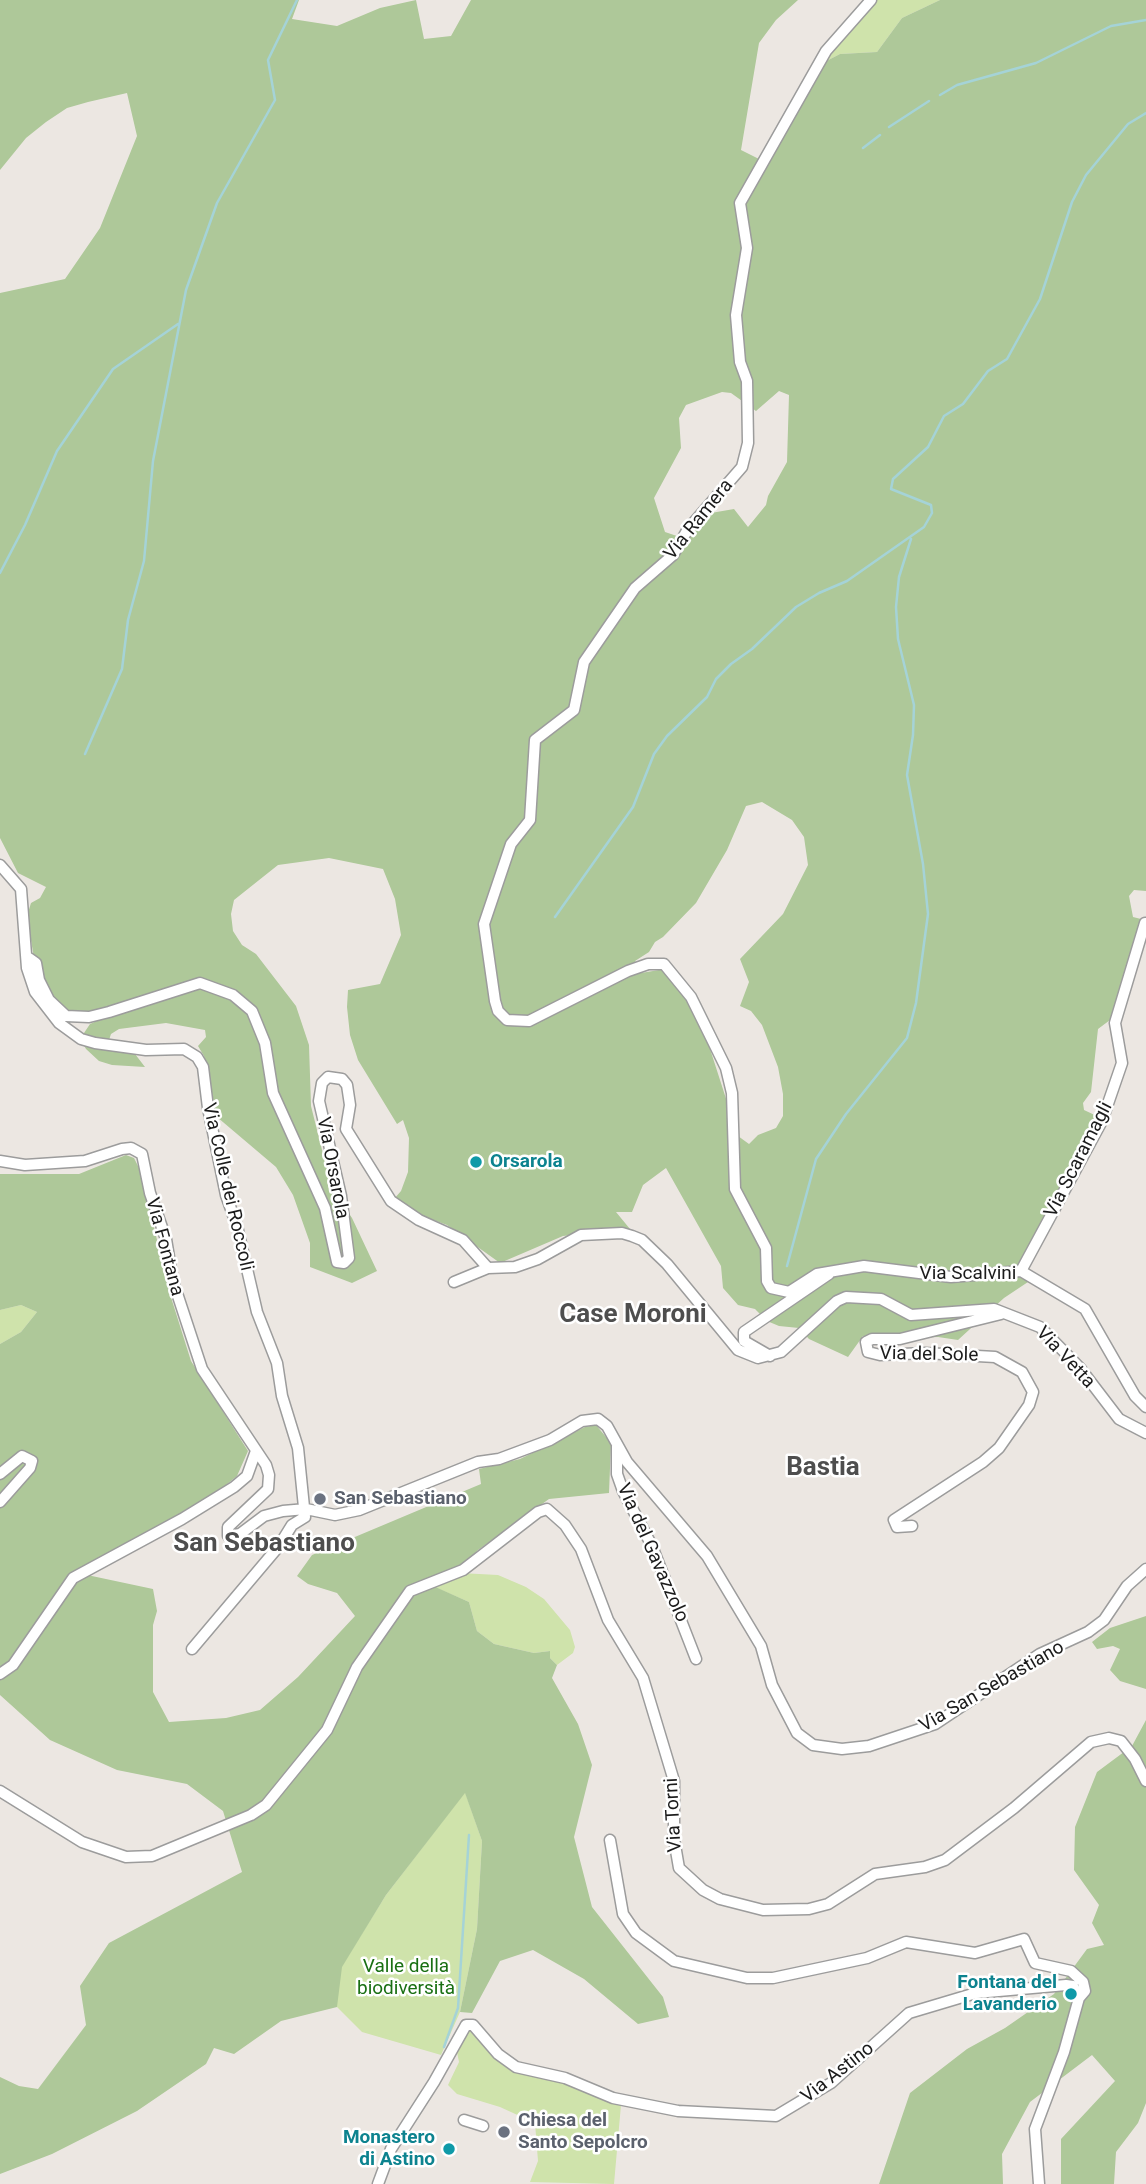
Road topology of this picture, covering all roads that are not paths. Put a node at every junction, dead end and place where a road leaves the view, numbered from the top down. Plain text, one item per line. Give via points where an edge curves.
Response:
1 (871, 0) edge
2 (0, 864) edge
3 (1145, 923) edge
4 (29, 958) junction
5 (0, 1161) edge
6 (488, 1268) junction
7 (1021, 1271) junction
8 (832, 1272) junction
9 (454, 1282) dead end
10 (1001, 1314) junction
11 (770, 1356) junction
12 (1146, 1407) edge
13 (1146, 1433) edge
14 (617, 1446) junction
15 (256, 1451) junction
16 (265, 1463) joint
17 (0, 1474) edge
18 (0, 1502) edge
19 (306, 1510) junction
20 (912, 1526) dead end
21 (1146, 1569) edge
22 (192, 1649) dead end
23 (695, 1659) dead end
24 (0, 1674) edge
25 (1146, 1781) edge
26 (0, 1790) edge
27 (610, 1840) dead end
28 (1079, 1998) junction
29 (464, 2120) dead end
30 (483, 2126) dead end
31 (378, 2184) edge
32 (1039, 2184) edge

1 - 8 street, Via Ramera via 826,51 740,204 747,248 736,315 740,362 747,381 748,443 742,467 688,529 673,555 635,589 584,662 574,710 535,740 530,820 510,844 484,924 498,1011 518,1023 628,971 664,964 691,997 726,1068 732,1093 735,1189 766,1248 768,1284 776,1291 789,1292 817,1274
2 - 4 street, Via Colle dei Roccoli via 22,889
3 - 7 street, Via Scaramagli via 1115,1023 1122,1063 1102,1121
4 - 6 street, Via Orsarola via 36,963 38,980 49,1000 66,1016 89,1017 200,983 233,995 252,1011 265,1043 273,1093 325,1209 337,1262 349,1258 341,1196 319,1101 322,1083 328,1077 342,1079 347,1085 346,1129 391,1201 463,1240
4 - 19 street, Via Colle dei Roccoli via 27,968 35,992 59,1023 81,1039 136,1050 184,1049 203,1067 226,1195 257,1312 277,1363 298,1448
5 - 15 street, Via Fontana via 24,1165 85,1161 131,1148 142,1154 173,1281 202,1369
6 - 9 street
6 - 11 street via 527,1263 581,1235 632,1236 667,1264 746,1356
7 - 8 street, Via Scalvini via 951,1278 873,1266
7 - 12 street, Via Scalvini via 1085,1308 1135,1396
8 - 11 street, Via Scalvini via 744,1332 744,1341
10 - 11 street, Via Vetta via 994,1309 911,1315 881,1299 846,1297 781,1352
10 - 13 street, Via Vetta via 1041,1327 1119,1419
10 - 20 street, Via del Sole via 900,1339 866,1342 868,1352 880,1355 995,1357 1023,1372 1033,1392 999,1448 984,1462 894,1520 897,1527
14 - 19 street, Via San Sebastiano via 598,1419 582,1421 550,1440 478,1462 359,1510 335,1515
14 - 21 street, Via San Sebastiano via 707,1556 761,1646 772,1685 797,1733 825,1748 869,1746 935,1724 1040,1654 1088,1632 1104,1620 1127,1586
14 - 23 street, Via del Gavazzolo via 617,1474 623,1491 653,1546
15 - 16 street, Via Fontana
15 - 24 street via 247,1476 234,1487 73,1578 13,1665
16 - 19 street, Via San Sebastiano via 268,1489 228,1527 228,1536 240,1534 264,1516
17 - 18 street via 22,1456 32,1461
19 - 22 street via 305,1517 292,1525
25 - 26 street, Via Torni via 1121,1741 1091,1742 945,1860 875,1874 828,1904 809,1909 763,1910 703,1890 679,1868 674,1781 643,1678 608,1620 581,1549 552,1512 538,1513 463,1570 410,1591 357,1667 327,1730 265,1805 232,1825 152,1856 126,1857 82,1842
27 - 28 street via 623,1914 636,1933 674,1961 747,1978 773,1978 867,1958 906,1942 975,1953 1024,1939 1035,1964 1071,1971 1083,1982 1086,1991
28 - 31 street, Via Astino via 1073,1986 1066,1985 976,1993 909,2013 831,2083 776,2116 678,2111 613,2098 565,2078 516,2067 473,2025 466,2025 391,2149
28 - 32 street via 1065,2052 1035,2129
29 - 30 street

